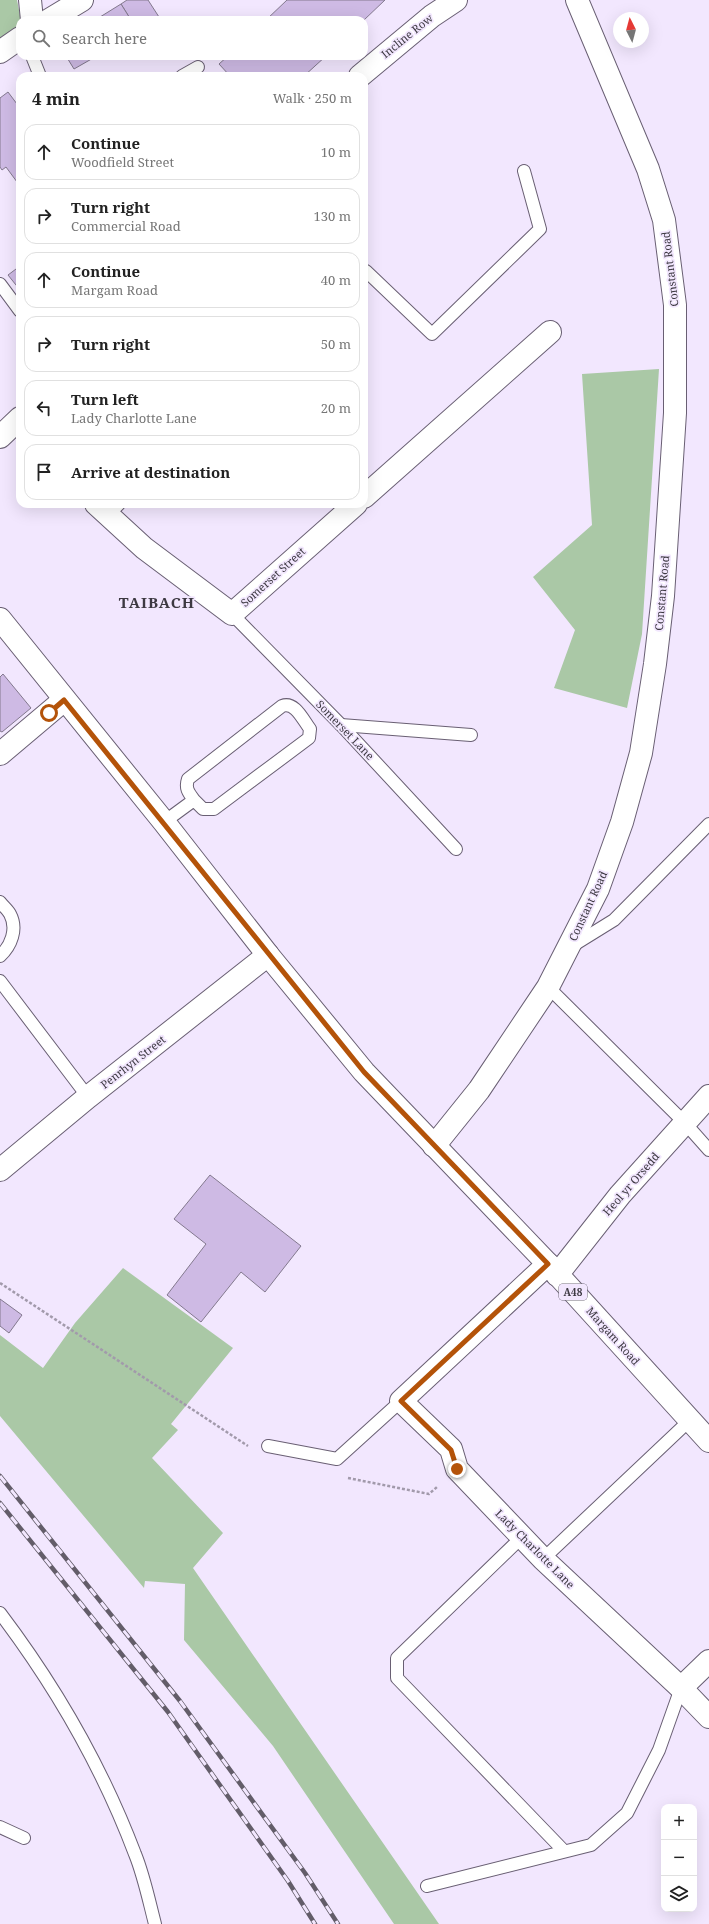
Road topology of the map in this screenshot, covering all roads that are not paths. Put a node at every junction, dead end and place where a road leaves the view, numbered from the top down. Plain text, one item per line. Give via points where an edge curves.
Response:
1 (30, 0) edge
2 (82, 0) edge
3 (456, 0) edge
4 (577, 0) edge
5 (32, 16) edge
6 (56, 16) edge
7 (16, 41) edge
8 (0, 52) edge
9 (34, 60) edge
10 (198, 67) dead end
11 (38, 72) edge
12 (189, 72) edge
13 (365, 72) edge
14 (524, 172) dead end
15 (368, 273) edge
16 (0, 284) edge
17 (16, 306) edge
18 (550, 332) dead end
19 (368, 493) edge
20 (108, 508) edge
21 (351, 508) edge
22 (232, 614) junction
23 (0, 619) edge
24 (64, 700) junction
25 (341, 726) junction
26 (471, 735) dead end
27 (0, 754) edge
28 (194, 800) junction
29 (164, 822) junction
30 (709, 824) edge
31 (456, 849) dead end
32 (0, 902) edge
33 (568, 949) junction
34 (268, 955) junction
35 (0, 956) edge
36 (0, 981) edge
37 (548, 987) junction
38 (709, 1096) edge
39 (88, 1097) junction
40 (685, 1123) junction
41 (434, 1146) junction
42 (709, 1150) edge
43 (0, 1170) edge
44 (552, 1269) junction
45 (401, 1401) junction
46 (690, 1420) junction
47 (709, 1441) edge
48 (268, 1446) dead end
49 (522, 1537) junction
50 (543, 1559) junction
51 (0, 1613) edge
52 (709, 1661) edge
53 (681, 1688) junction
54 (709, 1717) edge
55 (0, 1827) edge
56 (24, 1838) dead end
57 (564, 1851) junction
58 (427, 1886) dead end
59 (155, 1924) edge

1 - 5 street
2 - 6 street
3 - 13 street, Incline Row via 432,16
4 - 33 street, Constant Road via 648,169 664,220 675,305 675,413 663,596 641,753 622,822 598,889
7 - 8 street
9 - 11 lane
10 - 12 lane
14 - 15 lane via 540,229 432,334
16 - 17 lane
18 - 19 street
20 - 22 street, Somerset Street via 144,548
21 - 22 street, Somerset Street
22 - 25 lane, Somerset Lane
23 - 24 street, A48
24 - 27 street
24 - 29 street, A48
25 - 26 lane
25 - 31 lane, Somerset Lane
28 - 28 lane via 202,809 214,809 309,738 310,729 292,705 282,706 188,778 187,790
28 - 29 lane
29 - 34 street, A48
30 - 33 lane via 614,920
32 - 35 lane via 11,915 14,932 8,948
33 - 37 street, Constant Road
34 - 39 street, Penrhyn Street
34 - 41 street, A48 via 364,1072
36 - 39 lane
37 - 40 lane
37 - 41 street, Constant Road via 479,1090
38 - 40 street, Heol yr Orsedd
39 - 43 street, Penrhyn Street
40 - 42 lane
40 - 44 street, Heol yr Orsedd
41 - 44 street, Margam Road / A48
44 - 45 street, Heol yr Orsedd
44 - 46 street, Margam Road / A48
45 - 48 lane via 337,1459
45 - 49 street, Lady Charlotte Lane via 451,1450 457,1469
46 - 47 street, Margam Road / A48
46 - 50 lane
49 - 50 street, Lady Charlotte Lane
49 - 57 lane via 397,1658 397,1678
50 - 53 street, Lady Charlotte Lane
51 - 59 lane via 32,1656 96,1766 135,1854
52 - 53 street
53 - 54 street, Lady Charlotte Lane
53 - 57 lane via 659,1750 627,1813 591,1845
55 - 56 lane
57 - 58 lane

